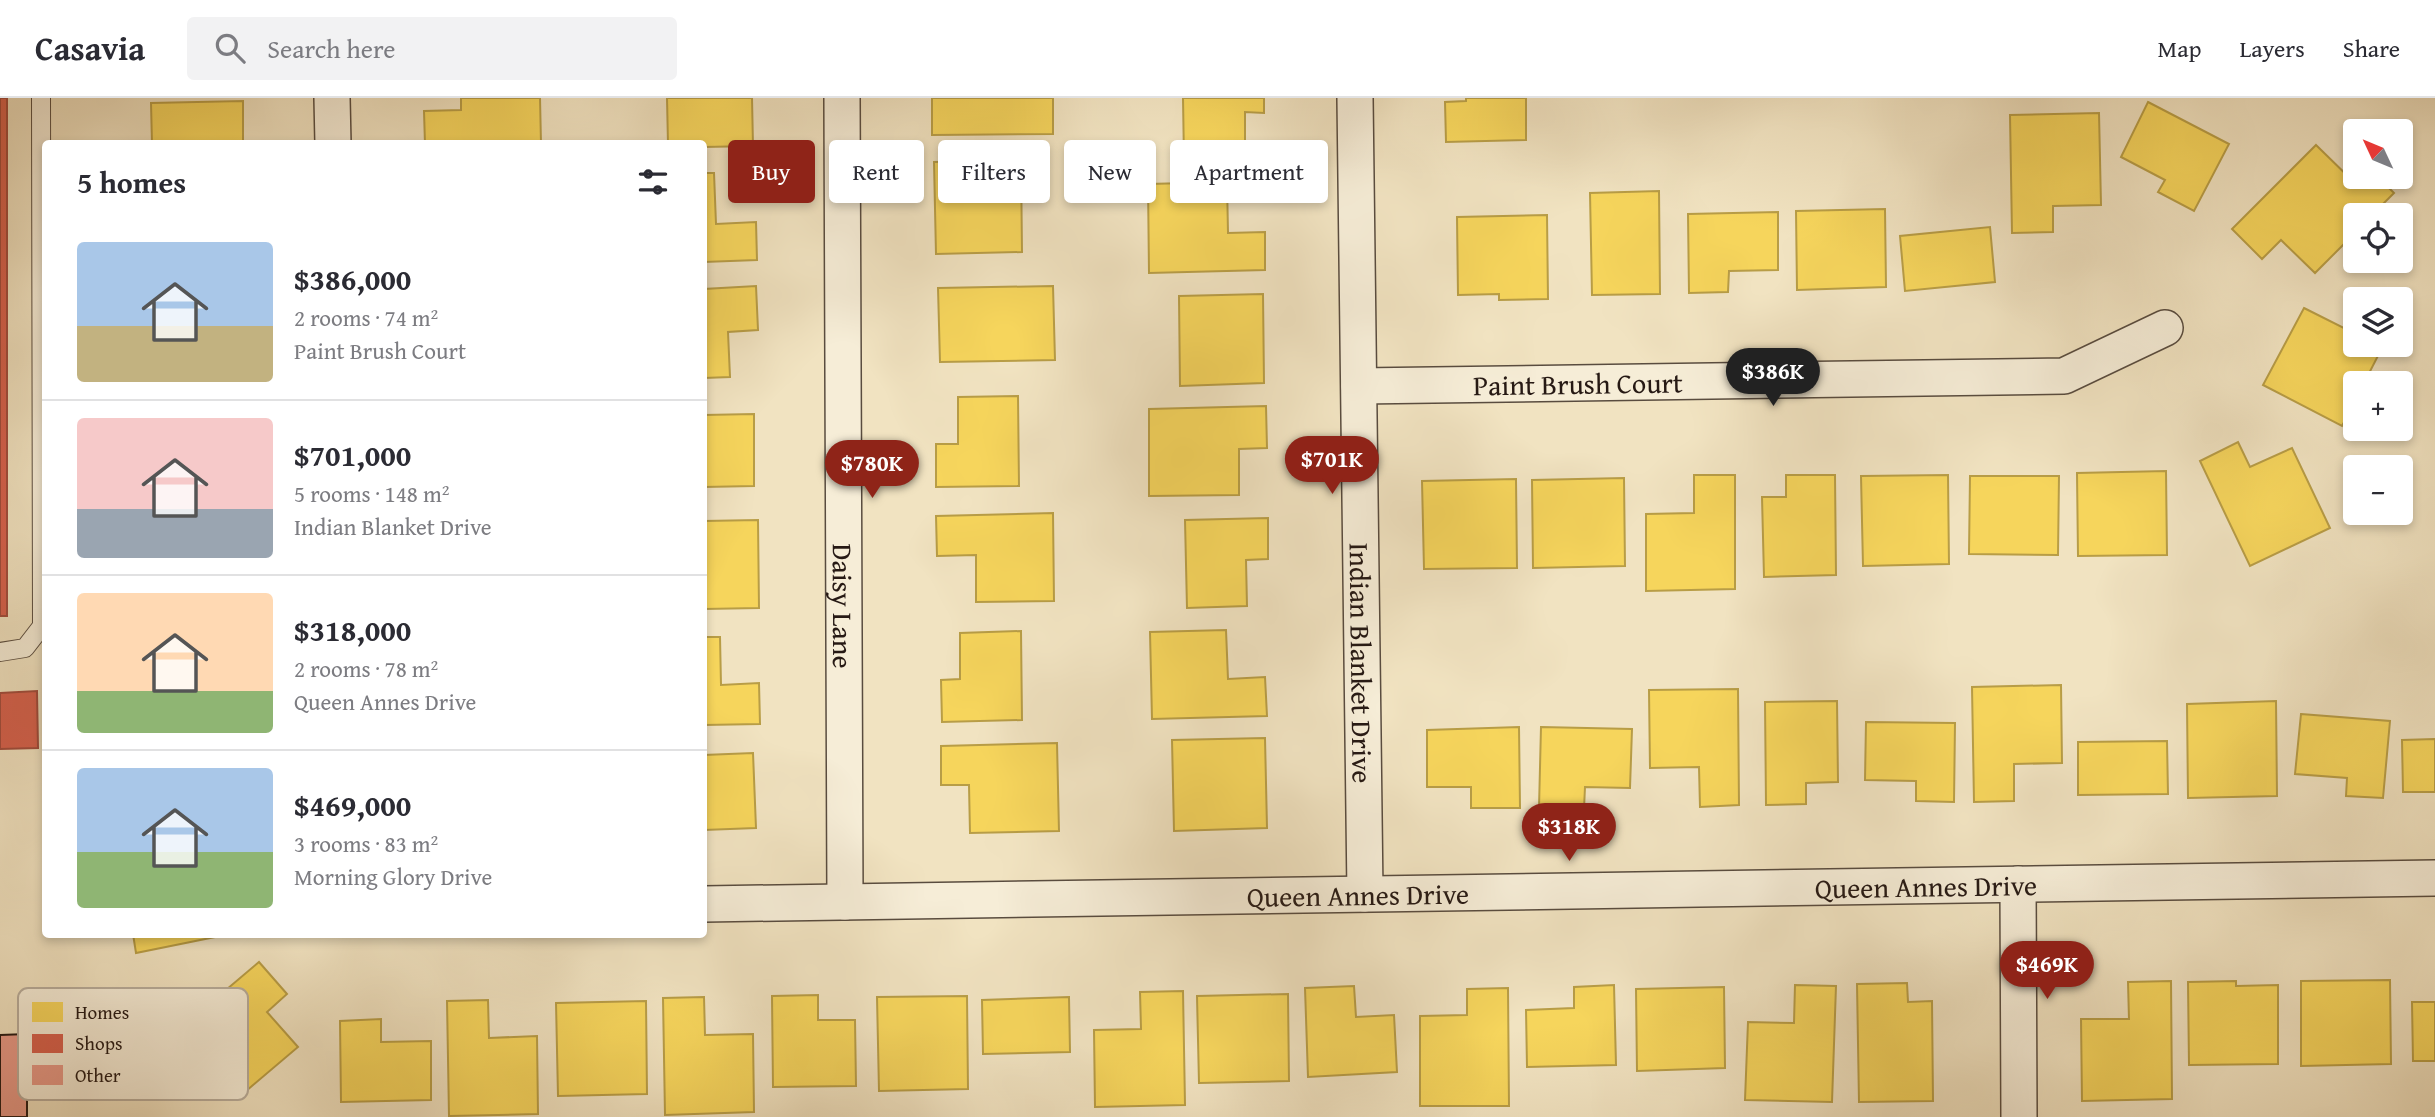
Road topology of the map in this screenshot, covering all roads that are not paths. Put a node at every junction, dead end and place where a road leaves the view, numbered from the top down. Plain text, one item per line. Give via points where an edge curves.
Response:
1 (41, 98) edge
2 (332, 98) edge
3 (842, 98) edge
4 (1355, 98) edge
5 (332, 140) edge
6 (2165, 328) dead end
7 (1359, 386) junction
8 (0, 652) edge
9 (2435, 878) edge
10 (2018, 884) junction
11 (1365, 894) junction
12 (845, 902) junction
13 (707, 904) edge
14 (2019, 1117) edge

1 - 8 lane via 41,626 24,648
2 - 5 street
3 - 12 street, Daisy Lane
4 - 7 street, Indian Blanket Drive
6 - 7 street, Paint Brush Court via 2064,376
7 - 11 street, Indian Blanket Drive
9 - 10 street, Queen Annes Drive
10 - 11 street, Queen Annes Drive
10 - 14 street
11 - 12 street, Queen Annes Drive
12 - 13 street, Queen Annes Drive

